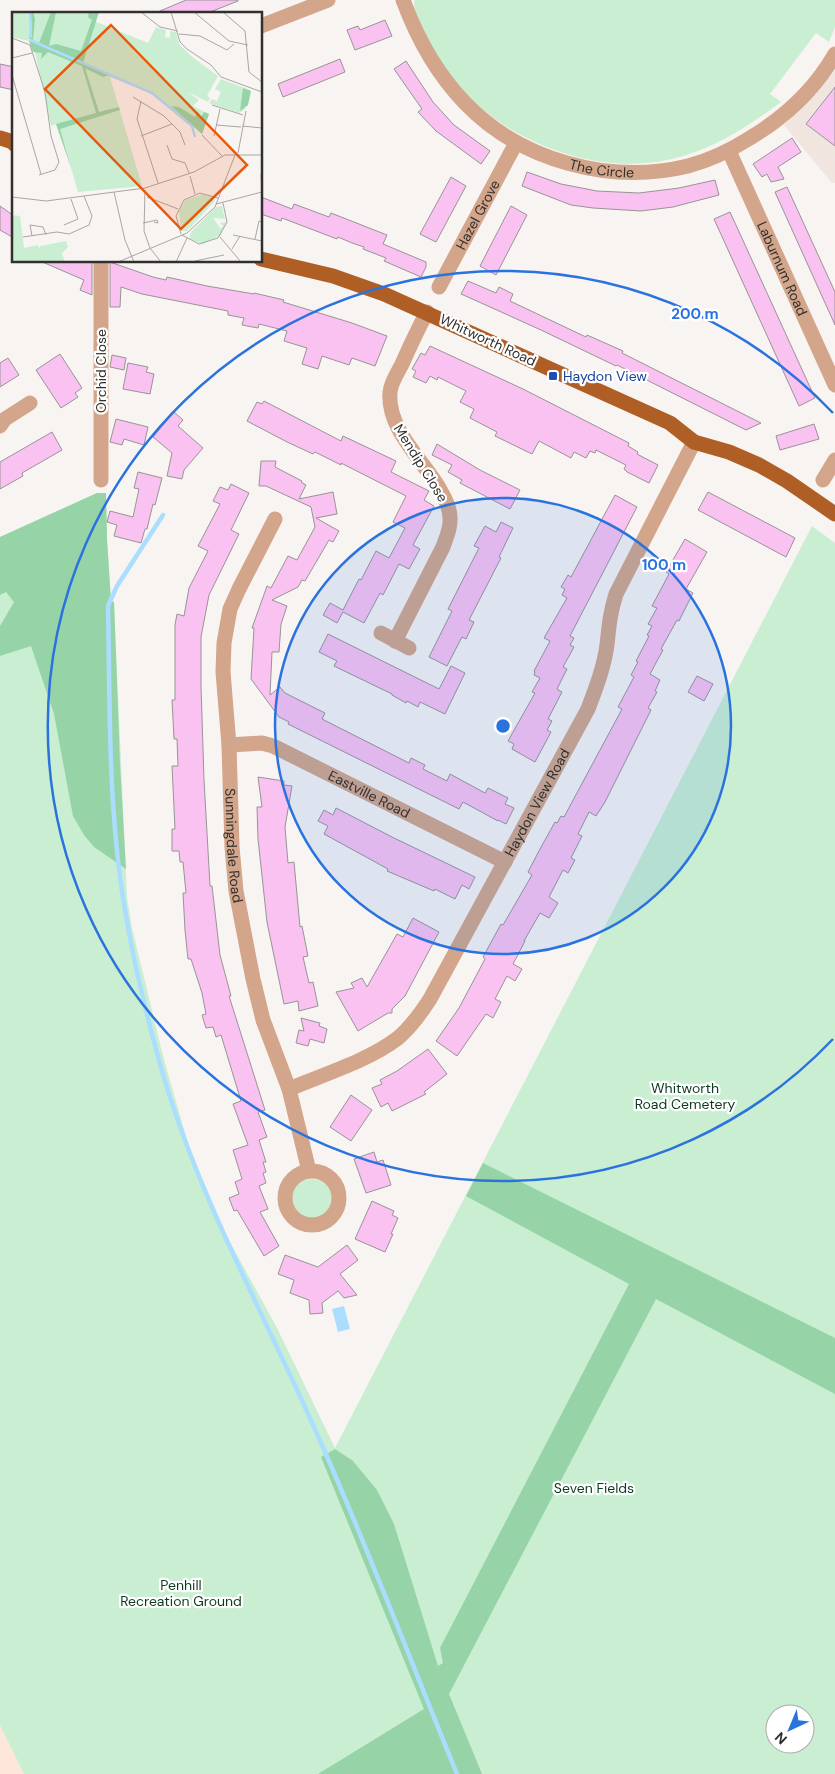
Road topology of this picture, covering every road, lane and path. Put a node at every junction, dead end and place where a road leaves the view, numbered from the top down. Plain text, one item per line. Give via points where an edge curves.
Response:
1 (328, 0) edge
2 (403, 0) edge
3 (262, 26) edge
4 (835, 54) edge
5 (516, 142) junction
6 (729, 151) junction
7 (262, 258) edge
8 (101, 262) edge
9 (439, 287) dead end
10 (427, 312) junction
11 (835, 385) edge
12 (30, 402) dead end
13 (0, 426) edge
14 (694, 442) junction
15 (835, 460) edge
16 (100, 480) dead end
17 (823, 480) dead end
18 (835, 514) edge
19 (275, 519) dead end
20 (381, 634) dead end
21 (395, 641) junction
22 (409, 648) dead end
23 (229, 745) junction
24 (505, 862) junction
25 (289, 1089) junction
26 (309, 1171) dead end

1 - 3 street
2 - 5 street, The Circle via 431,60 451,87 479,115
4 - 6 street, The Circle via 817,81 791,108
5 - 6 street, The Circle via 574,165 632,172 689,166
5 - 9 street, Hazel Grove
6 - 11 street, Laburnum Road
7 - 10 main road, Whitworth Road via 350,281
8 - 16 street, Orchid Close
10 - 14 main road, Whitworth Road via 670,423
10 - 21 street, Mendip Close via 390,390 390,406 403,436 443,494 450,518 449,531
12 - 13 street
14 - 18 main road, Whitworth Road via 759,465
14 - 24 street, Haydon View Road via 616,594 609,617 602,669 588,709
15 - 17 street
19 - 23 street, Sunningdale Road via 239,589 226,627 223,672
20 - 21 street
21 - 22 street
23 - 24 street, Eastville Road via 262,743 273,746
23 - 25 street, Sunningdale Road via 236,891 263,1020
24 - 25 street, Haydon View Road via 430,999 410,1026 365,1057
25 - 26 street, Sunningdale Road

